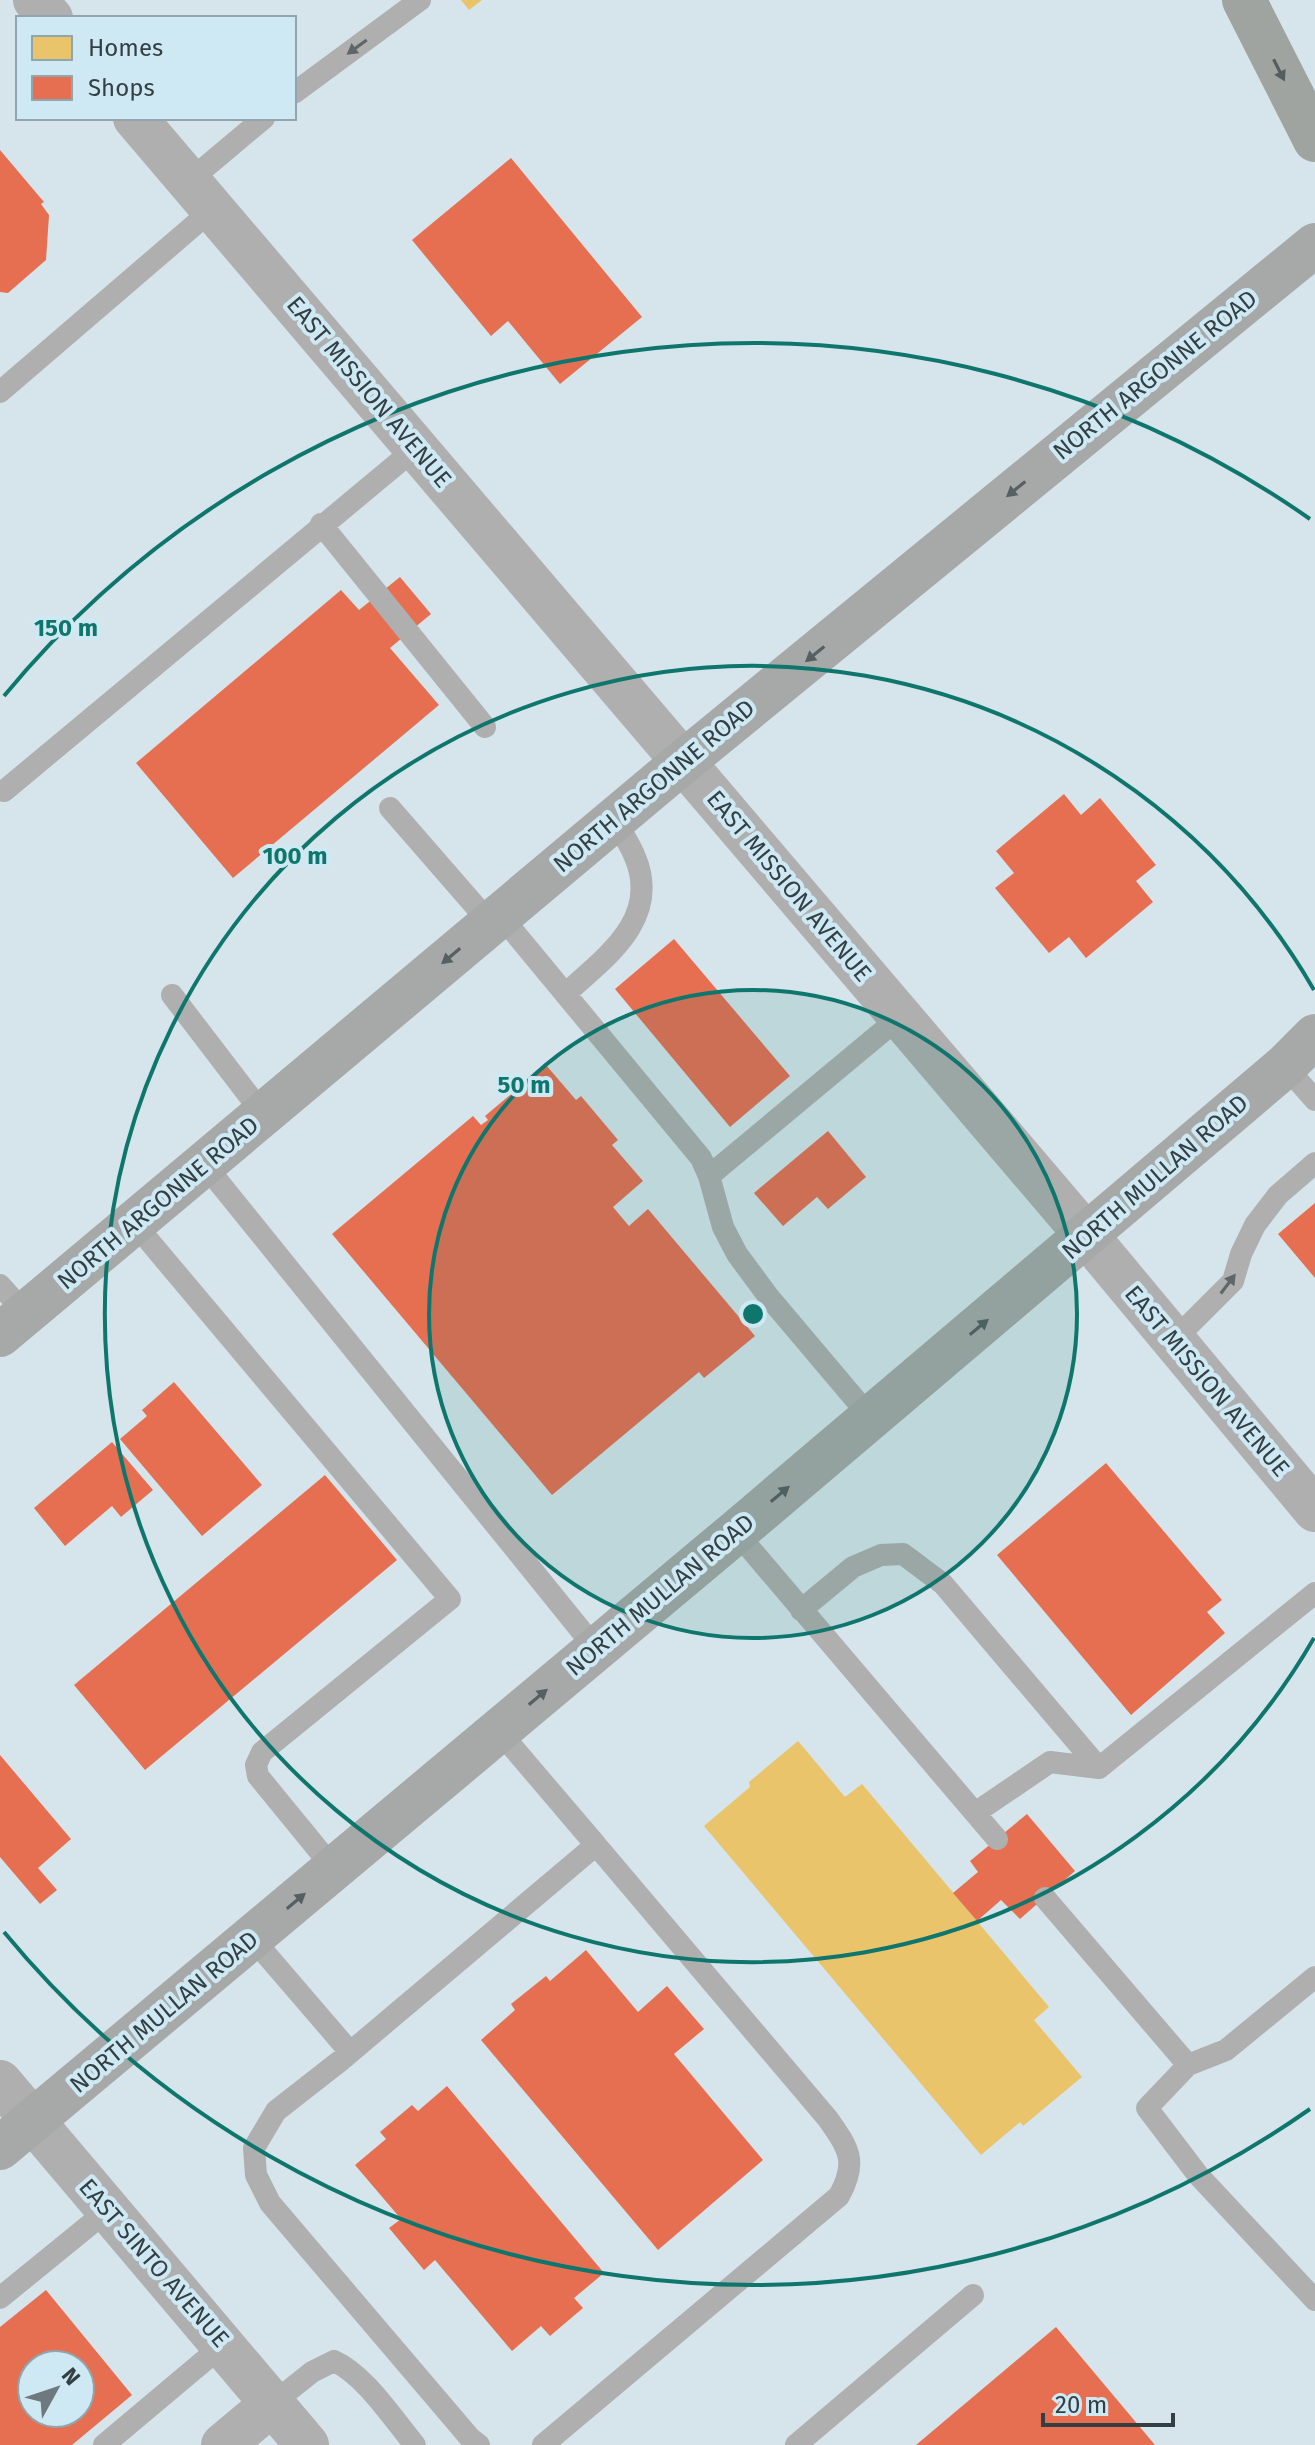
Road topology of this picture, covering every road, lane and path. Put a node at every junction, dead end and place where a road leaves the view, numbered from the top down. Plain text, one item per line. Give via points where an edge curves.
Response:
1 (35, 0) edge
2 (420, 0) edge
3 (1244, 0) edge
4 (49, 16) edge
5 (296, 92) edge
6 (137, 120) edge
7 (262, 120) edge
8 (1315, 140) edge
9 (201, 195) junction
10 (1315, 245) edge
11 (0, 392) edge
12 (416, 448) junction
13 (321, 524) junction
14 (485, 727) dead end
15 (683, 762) junction
16 (4, 791) dead end
17 (390, 808) dead end
18 (614, 819) junction
19 (495, 919) junction
20 (565, 994) junction
21 (172, 995) dead end
22 (900, 1017) junction
23 (1300, 1051) edge
24 (1315, 1100) edge
25 (263, 1114) junction
26 (1315, 1163) edge
27 (204, 1164) junction
28 (709, 1176) junction
29 (134, 1223) junction
30 (1087, 1236) junction
31 (9, 1311) edge
32 (1174, 1340) junction
33 (871, 1418) junction
34 (1315, 1510) edge
35 (736, 1532) junction
36 (1315, 1593) edge
37 (801, 1610) junction
38 (596, 1649) junction
39 (498, 1730) junction
40 (1099, 1768) junction
41 (975, 1813) junction
42 (997, 1839) dead end
43 (596, 1845) junction
44 (334, 1869) junction
45 (1045, 1898) dead end
46 (252, 1938) junction
47 (1315, 1977) edge
48 (350, 2052) junction
49 (1188, 2065) junction
50 (0, 2082) edge
51 (16, 2135) edge
52 (108, 2210) junction
53 (973, 2295) dead end
54 (0, 2298) edge
55 (1315, 2300) edge
56 (223, 2345) junction
57 (272, 2404) junction
58 (104, 2445) edge
59 (223, 2445) edge
60 (307, 2445) edge
61 (415, 2445) edge
62 (479, 2445) edge
63 (543, 2445) edge
64 (796, 2445) edge

1 - 4 street
2 -> 5 lane
3 -> 8 highway
6 - 9 street, EAST MISSION AVENUE
7 - 9 lane
9 - 11 lane
9 - 12 street, EAST MISSION AVENUE
10 -> 15 main road, NORTH ARGONNE ROAD
12 - 13 lane
12 - 15 street, EAST MISSION AVENUE
13 - 14 lane
13 - 16 lane
15 - 18 main road, NORTH ARGONNE ROAD
15 - 22 street, EAST MISSION AVENUE
17 - 19 lane
18 - 19 main road, NORTH ARGONNE ROAD
18 - 20 lane via 636,858 642,886 638,916 615,949
19 - 20 lane
19 -> 25 main road, NORTH ARGONNE ROAD
20 - 28 lane via 701,1158
21 - 25 lane
22 - 28 lane
22 - 30 street, EAST MISSION AVENUE
23 - 24 lane
23 - 30 main road, NORTH MULLAN ROAD
25 - 27 main road, NORTH ARGONNE ROAD
32 -> 26 lane via 1233,1281 1255,1225 1278,1195
27 - 29 main road, NORTH ARGONNE ROAD
27 - 38 lane
28 - 33 lane via 723,1227 737,1254
29 - 31 main road, NORTH ARGONNE ROAD
29 - 44 lane via 450,1599 262,1752 256,1765 258,1776
30 - 32 street, EAST MISSION AVENUE
33 -> 30 main road, NORTH MULLAN ROAD
32 - 34 street, EAST MISSION AVENUE
35 -> 33 main road, NORTH MULLAN ROAD
35 - 37 lane
35 - 38 main road, NORTH MULLAN ROAD
36 - 40 lane
37 - 40 lane via 853,1567 881,1555 903,1554 943,1584
37 - 41 lane
39 -> 38 main road, NORTH MULLAN ROAD
39 - 43 lane
39 - 44 main road, NORTH MULLAN ROAD
40 - 41 lane via 1050,1762
41 - 42 lane
43 - 48 lane
43 - 63 lane via 828,2119 843,2141 850,2177 839,2196
46 -> 44 main road, NORTH MULLAN ROAD
45 - 49 lane
46 - 48 lane
46 - 51 main road, NORTH MULLAN ROAD
47 - 49 lane via 1226,2050
48 - 62 lane via 276,2111 254,2148 256,2175 270,2203
49 - 55 lane via 1147,2108 1198,2175
50 - 51 street, EAST SINTO AVENUE
51 - 52 street, EAST SINTO AVENUE
52 - 54 lane
52 - 56 street, EAST SINTO AVENUE
53 - 64 lane
56 - 57 street, EAST SINTO AVENUE
56 - 58 lane
57 - 59 street
57 - 60 street, EAST SINTO AVENUE
57 - 61 lane via 334,2361 364,2385

